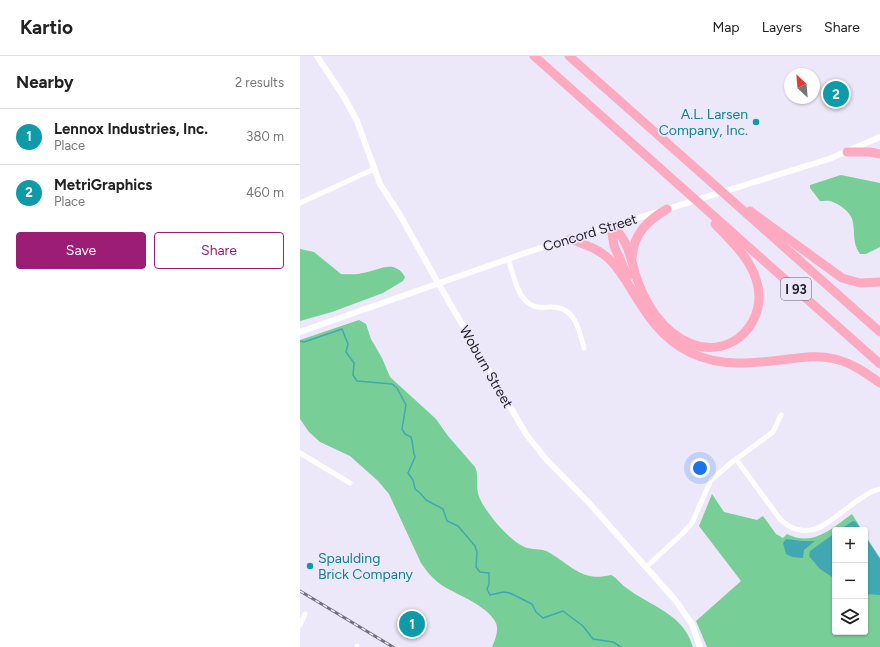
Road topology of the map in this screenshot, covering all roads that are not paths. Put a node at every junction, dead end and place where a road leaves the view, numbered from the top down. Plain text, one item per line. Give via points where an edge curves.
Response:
1 (317, 56) edge
2 (534, 56) edge
3 (569, 56) edge
4 (880, 137) edge
5 (847, 152) junction
6 (880, 154) edge
7 (374, 169) junction
8 (300, 203) edge
9 (738, 204) junction
10 (667, 209) junction
11 (711, 216) junction
12 (611, 226) junction
13 (570, 239) junction
14 (508, 259) junction
15 (632, 259) junction
16 (880, 282) edge
17 (438, 283) junction
18 (637, 299) junction
19 (300, 332) edge
20 (880, 332) edge
21 (584, 348) dead end
22 (880, 364) edge
23 (880, 383) edge
24 (781, 415) dead end
25 (300, 453) edge
26 (736, 459) junction
27 (350, 483) dead end
28 (880, 489) edge
29 (646, 567) junction
30 (305, 614) dead end
31 (300, 625) edge
32 (700, 647) edge

1 - 7 street, Woburn Street via 357,121
2 - 11 highway
3 - 9 highway
4 - 5 street, Concord Street
5 - 6 highway
5 - 10 street, Concord Street
7 - 8 street
7 - 17 street, Woburn Street
9 - 16 highway via 842,278 860,284
9 - 20 highway, I 93
10 - 12 street, Concord Street
10 - 15 highway via 641,230 634,245
11 - 15 highway via 746,258 759,287 759,304 754,320 747,331 734,341 720,346 704,347 687,342 675,334 657,316 647,301 639,285
11 - 22 highway, I 93
12 - 13 street, Concord Street
12 - 15 highway via 621,235
12 - 18 highway via 614,246
13 - 14 street, Concord Street
13 - 18 highway via 592,247 607,257
14 - 17 street, Concord Street
14 - 21 street via 523,297 535,306 558,308 569,313 577,323
17 - 19 street, Concord Street
17 - 29 street, Woburn Street via 532,443
18 - 23 highway via 649,318 669,339 685,350 706,359 742,364 808,357 829,358 854,366
24 - 26 street via 773,432
25 - 27 street
26 - 28 street via 780,519 797,530 821,527 865,495
26 - 29 street via 708,485 687,528
29 - 32 street, Woburn Street via 686,614
30 - 31 street

